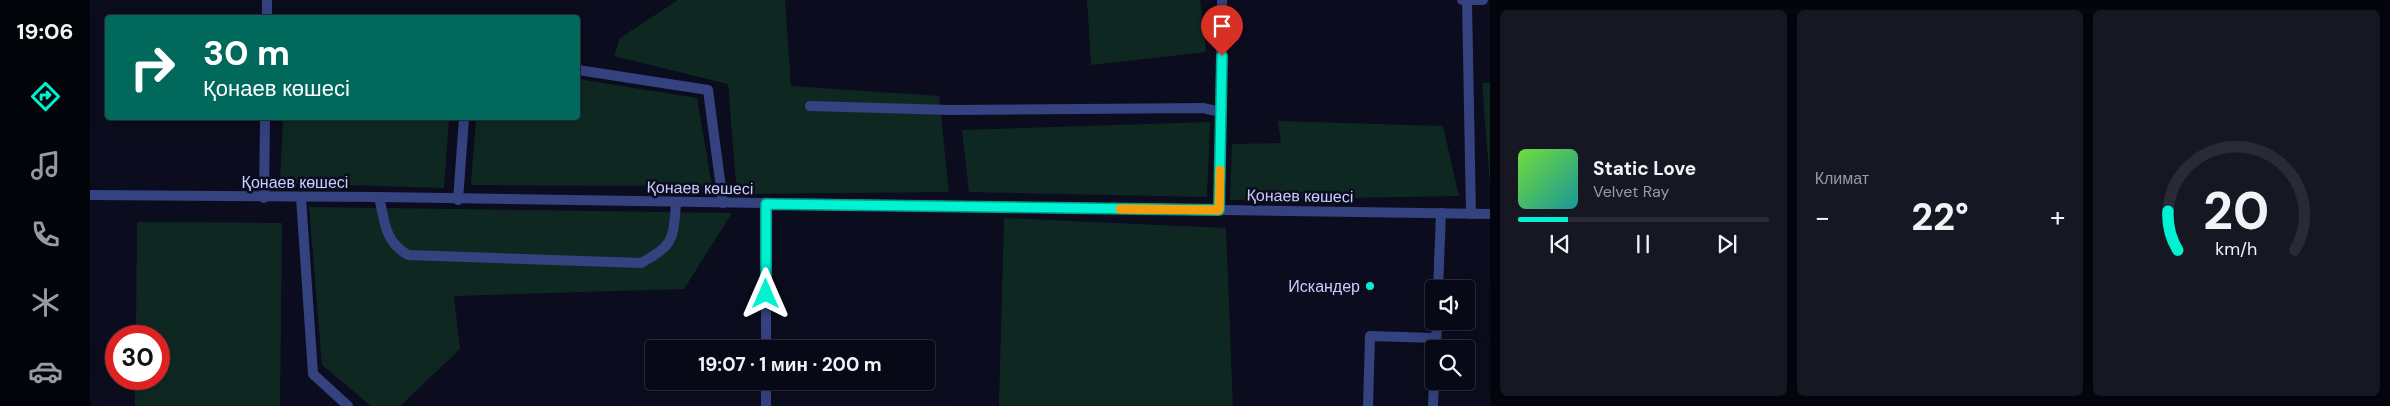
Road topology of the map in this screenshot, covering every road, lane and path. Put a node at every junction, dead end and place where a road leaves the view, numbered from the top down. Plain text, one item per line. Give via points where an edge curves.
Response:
1 (267, 0) edge
2 (1222, 0) edge
3 (1460, 0) edge
4 (1484, 0) edge
5 (1467, 1) edge
6 (266, 15) edge
7 (580, 70) edge
8 (810, 106) dead end
9 (1221, 112) junction
10 (265, 120) edge
11 (464, 120) edge
12 (90, 196) edge
13 (379, 197) junction
14 (264, 198) junction
15 (301, 198) junction
16 (458, 200) junction
17 (676, 203) junction
18 (723, 204) junction
19 (766, 204) junction
20 (1219, 210) junction
21 (1442, 213) junction
22 (1471, 214) junction
23 (1490, 214) edge
24 (1438, 280) edge
25 (1436, 330) edge
26 (1436, 338) joint
27 (766, 340) edge
28 (766, 390) edge
29 (1434, 390) edge
30 (348, 406) edge
31 (766, 406) edge
32 (1368, 406) edge
33 (1433, 406) edge

1 - 6 street
2 - 9 street
3 - 5 street
4 - 5 street
5 - 22 street
7 - 18 street via 708,90
8 - 9 street via 950,110 1202,108
9 - 20 street
10 - 14 street
11 - 16 street
12 - 14 street, Қонаев көшесі
13 - 15 street, Қонаев көшесі
13 - 16 street, Қонаев көшесі
13 - 17 street via 395,248 408,255 641,263 659,253 673,237
14 - 15 street, Қонаев көшесі
15 - 30 street via 312,374
16 - 17 street, Қонаев көшесі
17 - 18 street, Қонаев көшесі
18 - 19 street, Қонаев көшесі
19 - 20 street, Қонаев көшесі
19 - 27 street
20 - 21 street, Қонаев көшесі
21 - 22 street, Қонаев көшесі
21 - 24 street
22 - 23 street, Қонаев көшесі
25 - 26 street
26 - 32 street via 1370,336
28 - 31 street
29 - 33 street

